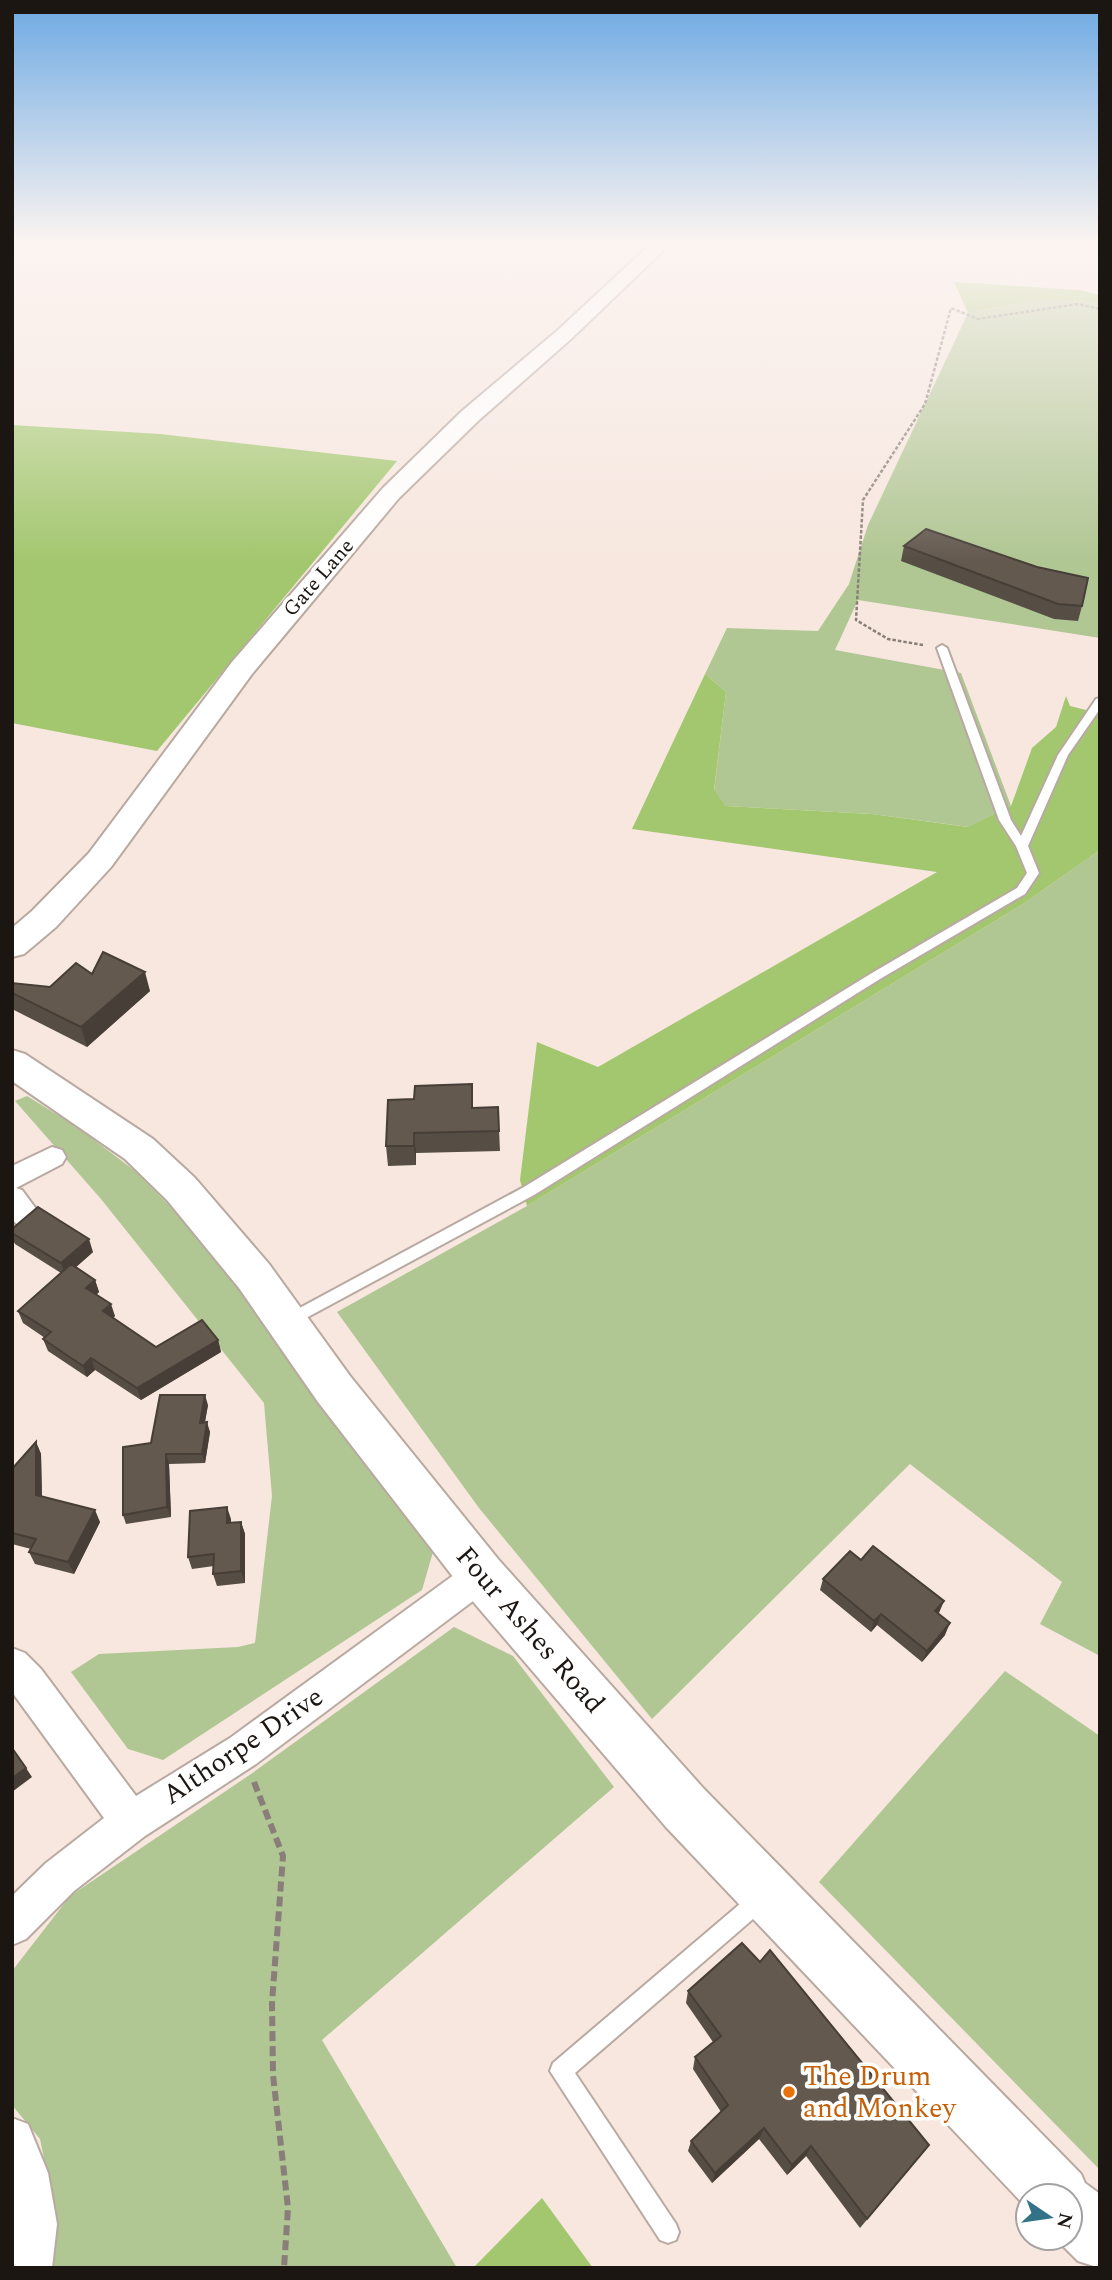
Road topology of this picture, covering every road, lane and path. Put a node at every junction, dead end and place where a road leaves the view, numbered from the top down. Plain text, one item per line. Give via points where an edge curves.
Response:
1 (548, 348) edge
2 (940, 348) edge
3 (942, 648) joint
4 (1100, 701) edge
5 (1022, 846) junction
6 (12, 946) edge
7 (12, 1063) edge
8 (52, 1157) dead end
9 (12, 1179) edge
10 (286, 1322) junction
11 (481, 1575) junction
12 (12, 1665) edge
13 (243, 1751) junction
14 (131, 1822) junction
15 (767, 1894) junction
16 (12, 1925) edge
17 (12, 2140) edge
18 (1045, 2182) edge
19 (1084, 2222) edge
20 (668, 2232) dead end
21 (1100, 2239) edge
22 (29, 2268) edge
23 (284, 2268) edge

1 - 6 street, Gate Lane via 391,493 242,668 100,860
2 - 3 path via 925,404 863,500 856,620 888,639
3 - 5 lane via 1005,820
4 - 5 lane via 1063,755
5 - 10 lane via 1033,873 1021,891 529,1191
7 - 10 street, Four Ashes Road via 139,1149 181,1189
8 - 9 street
10 - 11 street, Four Ashes Road
11 - 13 street, Althorpe Drive
11 - 15 street, Four Ashes Road via 685,1808
12 - 14 street
13 - 14 street, Althorpe Drive
13 - 23 path via 283,1856 272,2015 273,2075 288,2208
14 - 16 street, Althorpe Drive via 60,1877
15 - 18 street, Four Ashes Road
15 - 20 lane via 561,2070
17 - 22 street via 26,2174 34,2224
19 - 21 street

